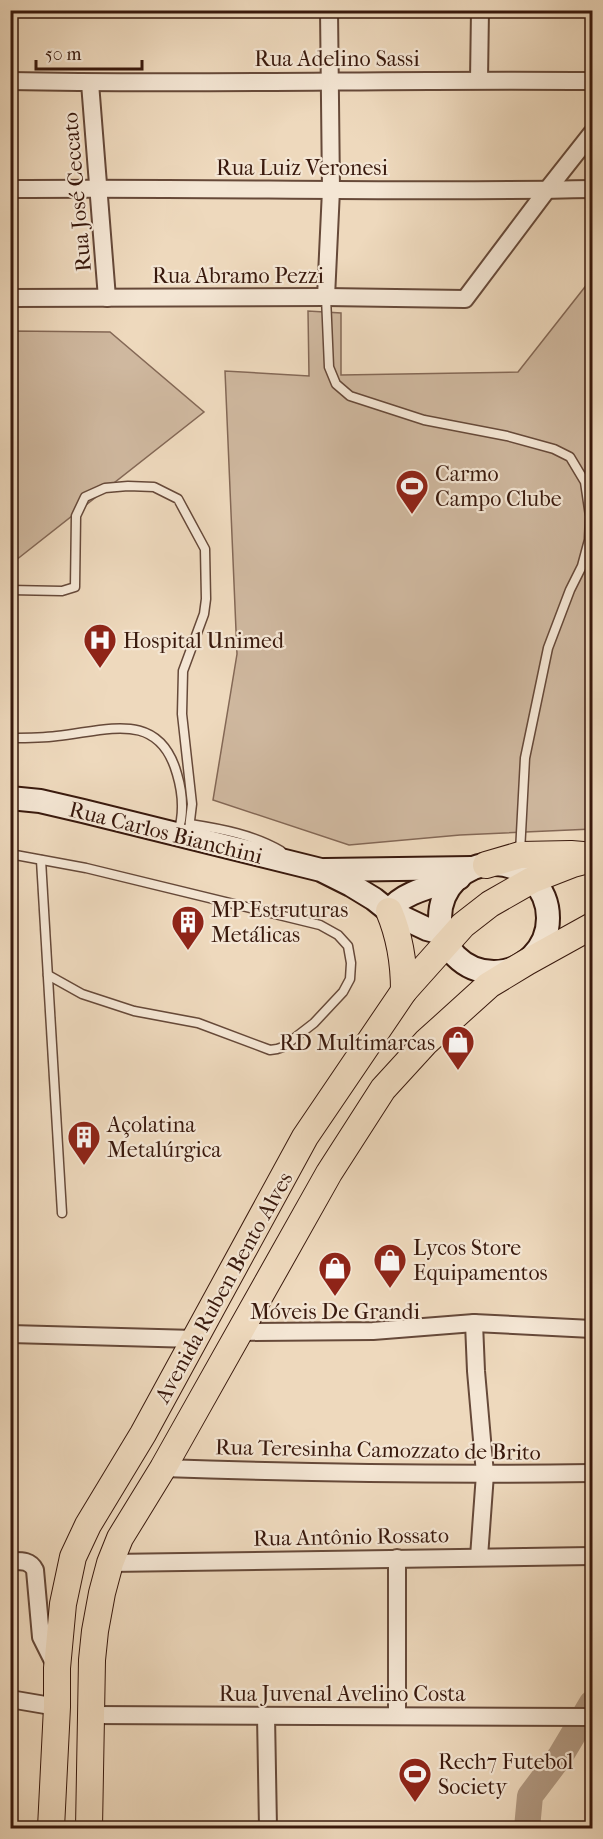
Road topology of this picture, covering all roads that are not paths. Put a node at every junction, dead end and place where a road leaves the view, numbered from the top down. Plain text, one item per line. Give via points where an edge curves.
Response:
1 (329, 10) edge
2 (480, 10) edge
3 (329, 80) junction
4 (479, 80) junction
5 (10, 81) edge
6 (592, 81) edge
7 (90, 83) junction
8 (592, 133) edge
9 (99, 188) junction
10 (10, 189) edge
11 (592, 189) edge
12 (331, 190) junction
13 (547, 190) junction
14 (326, 297) junction
15 (10, 298) edge
16 (107, 298) junction
17 (10, 590) edge
18 (10, 738) edge
19 (189, 776) junction
20 (178, 779) junction
21 (10, 798) edge
22 (185, 832) junction
23 (10, 854) edge
24 (520, 855) junction
25 (592, 858) edge
26 (41, 860) junction
27 (316, 869) junction
28 (472, 871) junction
29 (532, 880) junction
30 (389, 911) junction
31 (592, 926) edge
32 (444, 938) junction
33 (527, 962) junction
34 (48, 975) junction
35 (404, 991) junction
36 (62, 1213) dead end
37 (474, 1323) junction
38 (592, 1329) edge
39 (239, 1332) junction
40 (10, 1335) edge
41 (195, 1339) junction
42 (163, 1468) junction
43 (592, 1473) edge
44 (484, 1474) junction
45 (592, 1556) edge
46 (479, 1557) junction
47 (397, 1558) junction
48 (19, 1561) edge
49 (110, 1563) junction
50 (57, 1668) junction
51 (10, 1699) edge
52 (57, 1707) junction
53 (91, 1715) junction
54 (266, 1716) junction
55 (397, 1716) junction
56 (592, 1717) edge
57 (90, 1800) junction
58 (51, 1828) edge
59 (71, 1828) edge
60 (89, 1828) edge
61 (268, 1828) edge

1 - 3 street
2 - 4 street
3 - 4 street, Rua Adelino Sassi
3 - 7 street, Rua Adelino Sassi
3 - 12 street
4 - 6 street, Rua Adelino Sassi
5 - 7 street, Rua Adelino Sassi
7 - 9 street, Rua José Ceccato
8 - 13 street
9 - 10 street, Rua Luiz Veronesi
9 - 12 street, Rua Luiz Veronesi
9 - 16 street, Rua José Ceccato
11 - 13 street, Rua Luiz Veronesi
12 - 13 street, Rua Luiz Veronesi
12 - 14 street
13 - 14 street, Rua Abramo Pezzi via 465,299
14 - 16 street, Rua Abramo Pezzi
14 - 24 lane via 329,367 336,384 350,396 424,420 554,448 570,457 585,482 589,540 548,648 525,758
15 - 16 street, Rua Abramo Pezzi
17 - 19 lane via 62,591 75,587 76,516 85,496 105,488 128,486 154,487 178,499 206,549 204,614 183,671 182,714
18 - 20 lane via 128,728 148,732 161,742 174,761
19 - 20 lane
19 - 22 lane via 192,804
20 - 22 lane
21 - 22 street, Rua Carlos Bianchini
22 - 27 street, Rua Carlos Bianchini
23 - 26 lane
24 - 25 main road via 571,854
24 - 28 main road
25 - 29 main road, Avenida Ruben Bento Alves
26 - 34 lane
26 - 34 lane via 320,925 338,934 348,946 351,963 351,979 343,992 314,1023 283,1047 270,1050 198,1023 123,1008 82,994
27 - 28 street, Rua Carlos Bianchini
27 - 30 street, Rua Carlos Bianchini via 351,885
28 - 29 street, Rua Carlos Bianchini via 505,866
28 - 30 street via 408,896
28 - 32 street via 449,888 440,922
29 - 32 main road, Avenida Ruben Bento Alves via 489,904
29 - 33 street via 542,892 549,920 542,944
30 - 32 street, Rua Carlos Bianchini
30 - 35 main road via 402,950
31 - 33 main road, Avenida Ruben Bento Alves
32 - 33 street via 458,959 472,968 506,971
32 - 35 main road, Avenida Ruben Bento Alves
33 - 39 main road, Avenida Ruben Bento Alves via 489,985 459,1011 383,1089 329,1173
34 - 36 lane
35 - 41 main road, Avenida Ruben Bento Alves via 306,1137
37 - 38 street
37 - 39 street via 373,1330
37 - 44 street
39 - 42 main road, Avenida Ruben Bento Alves
40 - 41 street
41 - 50 main road, Avenida Ruben Bento Alves via 87,1525 73,1557 63,1604
42 - 44 street, Rua Teresinha Camozzato de Brito
42 - 49 main road, Avenida Ruben Bento Alves via 120,1538
43 - 44 street, Rua Teresinha Camozzato de Brito
44 - 46 street
45 - 46 street, Rua Antônio Rossato
46 - 47 street, Rua Antônio Rossato
47 - 49 street, Rua Antônio Rossato
47 - 55 street
48 - 50 street via 33,1565 35,1570 41,1636
49 - 53 main road, Avenida Ruben Bento Alves via 95,1631
50 - 52 main road, Avenida Ruben Bento Alves
51 - 52 street
52 - 58 main road, Avenida Ruben Bento Alves
53 - 54 street, Rua Juvenal Avelino Costa
53 - 57 main road, Avenida Ruben Bento Alves
54 - 55 street, Rua Juvenal Avelino Costa
54 - 61 street
55 - 56 street, Rua Juvenal Avelino Costa
57 - 59 main road
57 - 60 main road, Avenida Ruben Bento Alves

